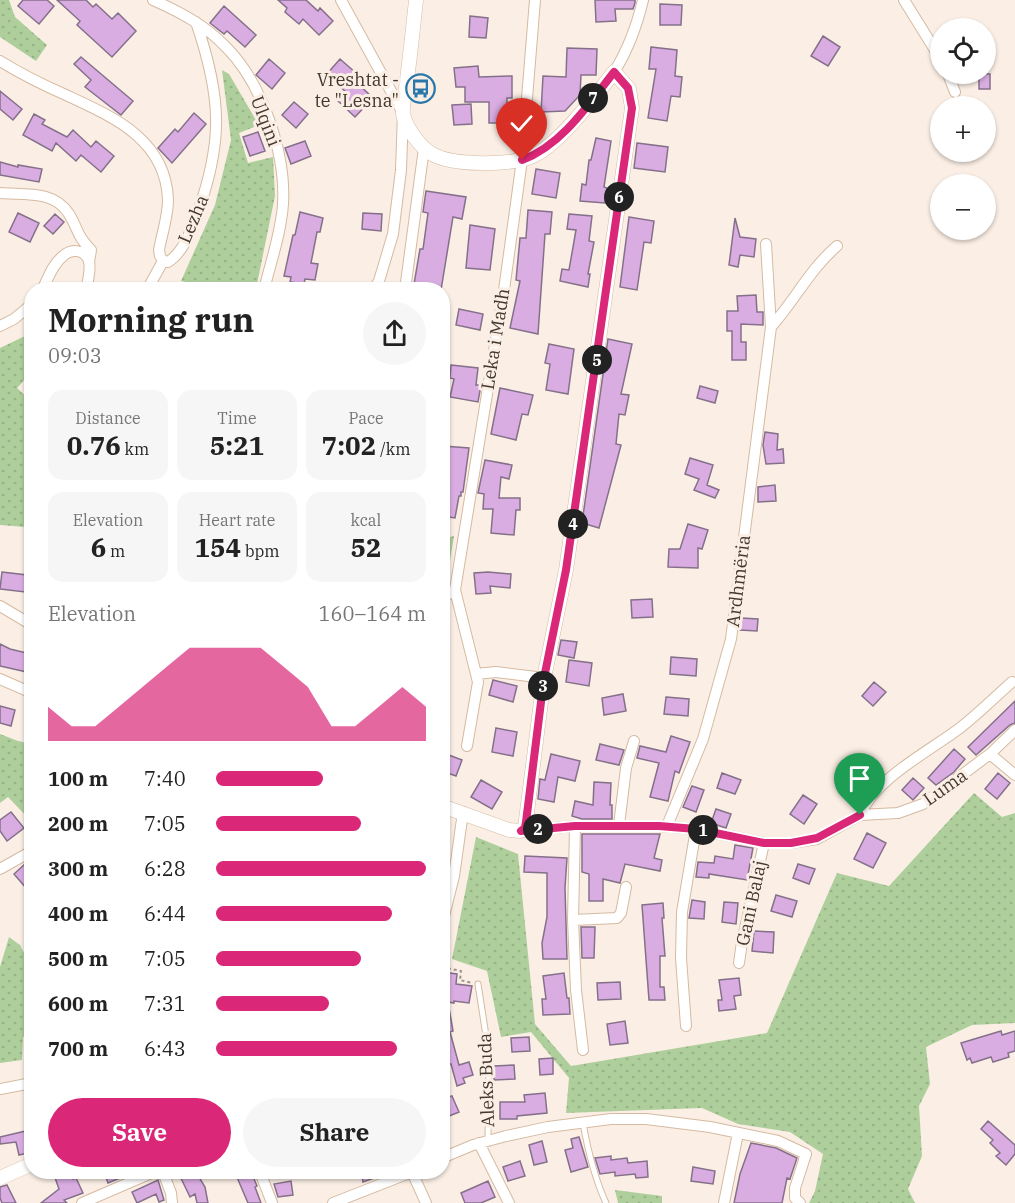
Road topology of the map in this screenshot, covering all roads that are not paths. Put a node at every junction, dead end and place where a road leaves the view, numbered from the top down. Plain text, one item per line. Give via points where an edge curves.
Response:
1 (153, 0) edge
2 (341, 0) edge
3 (416, 0) edge
4 (535, 0) edge
5 (643, 0) edge
6 (904, 0) edge
7 (196, 22) junction
8 (220, 41) junction
9 (930, 42) edge
10 (207, 54) junction
11 (0, 61) edge
12 (614, 72) junction
13 (952, 84) edge
14 (955, 92) dead end
15 (403, 113) junction
16 (424, 148) junction
17 (522, 160) junction
18 (0, 193) edge
19 (766, 244) dead end
20 (837, 246) dead end
21 (164, 261) junction
22 (89, 262) junction
23 (46, 282) edge
24 (87, 282) edge
25 (152, 282) edge
26 (266, 282) edge
27 (378, 282) edge
28 (406, 282) edge
29 (24, 311) edge
30 (0, 326) edge
31 (771, 327) junction
32 (455, 590) junction
33 (450, 593) edge
34 (0, 606) edge
35 (24, 620) edge
36 (476, 674) junction
37 (544, 678) junction
38 (0, 679) edge
39 (1012, 682) dead end
40 (24, 690) edge
41 (1015, 730) edge
42 (634, 741) dead end
43 (467, 746) dead end
44 (990, 754) junction
45 (1015, 775) edge
46 (450, 808) edge
47 (463, 812) junction
48 (860, 815) junction
49 (619, 825) junction
50 (575, 826) junction
51 (668, 826) junction
52 (696, 829) junction
53 (521, 831) junction
54 (764, 843) junction
55 (24, 856) edge
56 (0, 869) edge
57 (626, 887) dead end
58 (450, 892) edge
59 (573, 920) junction
60 (739, 963) dead end
61 (478, 984) road end
62 (686, 1026) dead end
63 (583, 1050) dead end
64 (24, 1084) edge
65 (0, 1089) edge
66 (584, 1123) junction
67 (738, 1132) junction
68 (484, 1142) junction
69 (450, 1155) edge
70 (24, 1168) edge
71 (0, 1178) edge
72 (138, 1179) edge
73 (166, 1179) edge
74 (263, 1179) edge
75 (394, 1179) edge
76 (415, 1179) edge
77 (82, 1203) edge
78 (172, 1203) edge
79 (272, 1203) edge
80 (333, 1203) edge
81 (426, 1203) edge
82 (509, 1203) edge
83 (606, 1203) edge
84 (724, 1203) edge
85 (800, 1203) edge

1 - 7 street, Ulqini
2 - 15 street
3 - 15 street
4 - 17 street, Leka i Madh
5 - 12 street via 634,31
6 - 9 street
7 - 8 street, Ulqini
7 - 10 street, Lezha
8 - 10 street via 211,44
8 - 26 street, Ulqini via 236,58 260,100 282,165 283,207
10 - 21 street, Lezha via 218,113 212,166 190,231 177,255
11 - 21 street, Lezha via 123,123 152,150 161,166 167,192 159,250
12 - 17 street via 552,142
12 - 37 street via 628,88 632,108 568,558
13 - 14 street
15 - 16 street
15 - 27 street via 393,234
16 - 17 street via 456,161 498,164
16 - 28 street
17 - 32 street, Leka i Madh
18 - 22 street via 42,195 60,203 80,239 91,250
19 - 31 street, Ardhmëria
20 - 31 street via 822,258
21 - 25 street
22 - 23 street via 79,251 72,251 62,257
22 - 24 street
29 - 30 street
31 - 51 street, Ardhmëria via 731,639 703,739
32 - 33 street
32 - 36 street, Leka i Madh
34 - 35 street
36 - 37 street via 496,672
36 - 43 street, Leka i Madh
37 - 53 street via 526,822
38 - 40 street
39 - 48 street via 962,726 879,786
41 - 44 street, Luma
42 - 49 street via 626,768
44 - 45 street
44 - 48 street, Luma via 923,804 898,813
46 - 47 street, Gani Balaj
47 - 53 street, Gani Balaj
47 - 58 street
48 - 54 street, Gani Balaj via 817,838
49 - 50 street, Gani Balaj
49 - 51 street, Gani Balaj
50 - 53 street, Gani Balaj
50 - 59 street
51 - 52 street, Gani Balaj
52 - 54 street, Gani Balaj
52 - 62 street via 682,912
54 - 60 street, Gani Balaj
55 - 56 street
57 - 59 street via 617,918
59 - 63 street
61 - 68 lane, Aleks Buda via 489,1055
64 - 65 street
66 - 67 street, Aleks Buda via 646,1119
66 - 68 street, Aleks Buda
66 - 83 lane via 590,1159
67 - 84 street
67 - 85 street, Aleks Buda via 778,1141 806,1154 795,1188 795,1198
68 - 69 street, Aleks Buda
68 - 82 street
70 - 71 street
72 - 77 street
73 - 78 street
74 - 79 street
75 - 80 street
76 - 81 street

